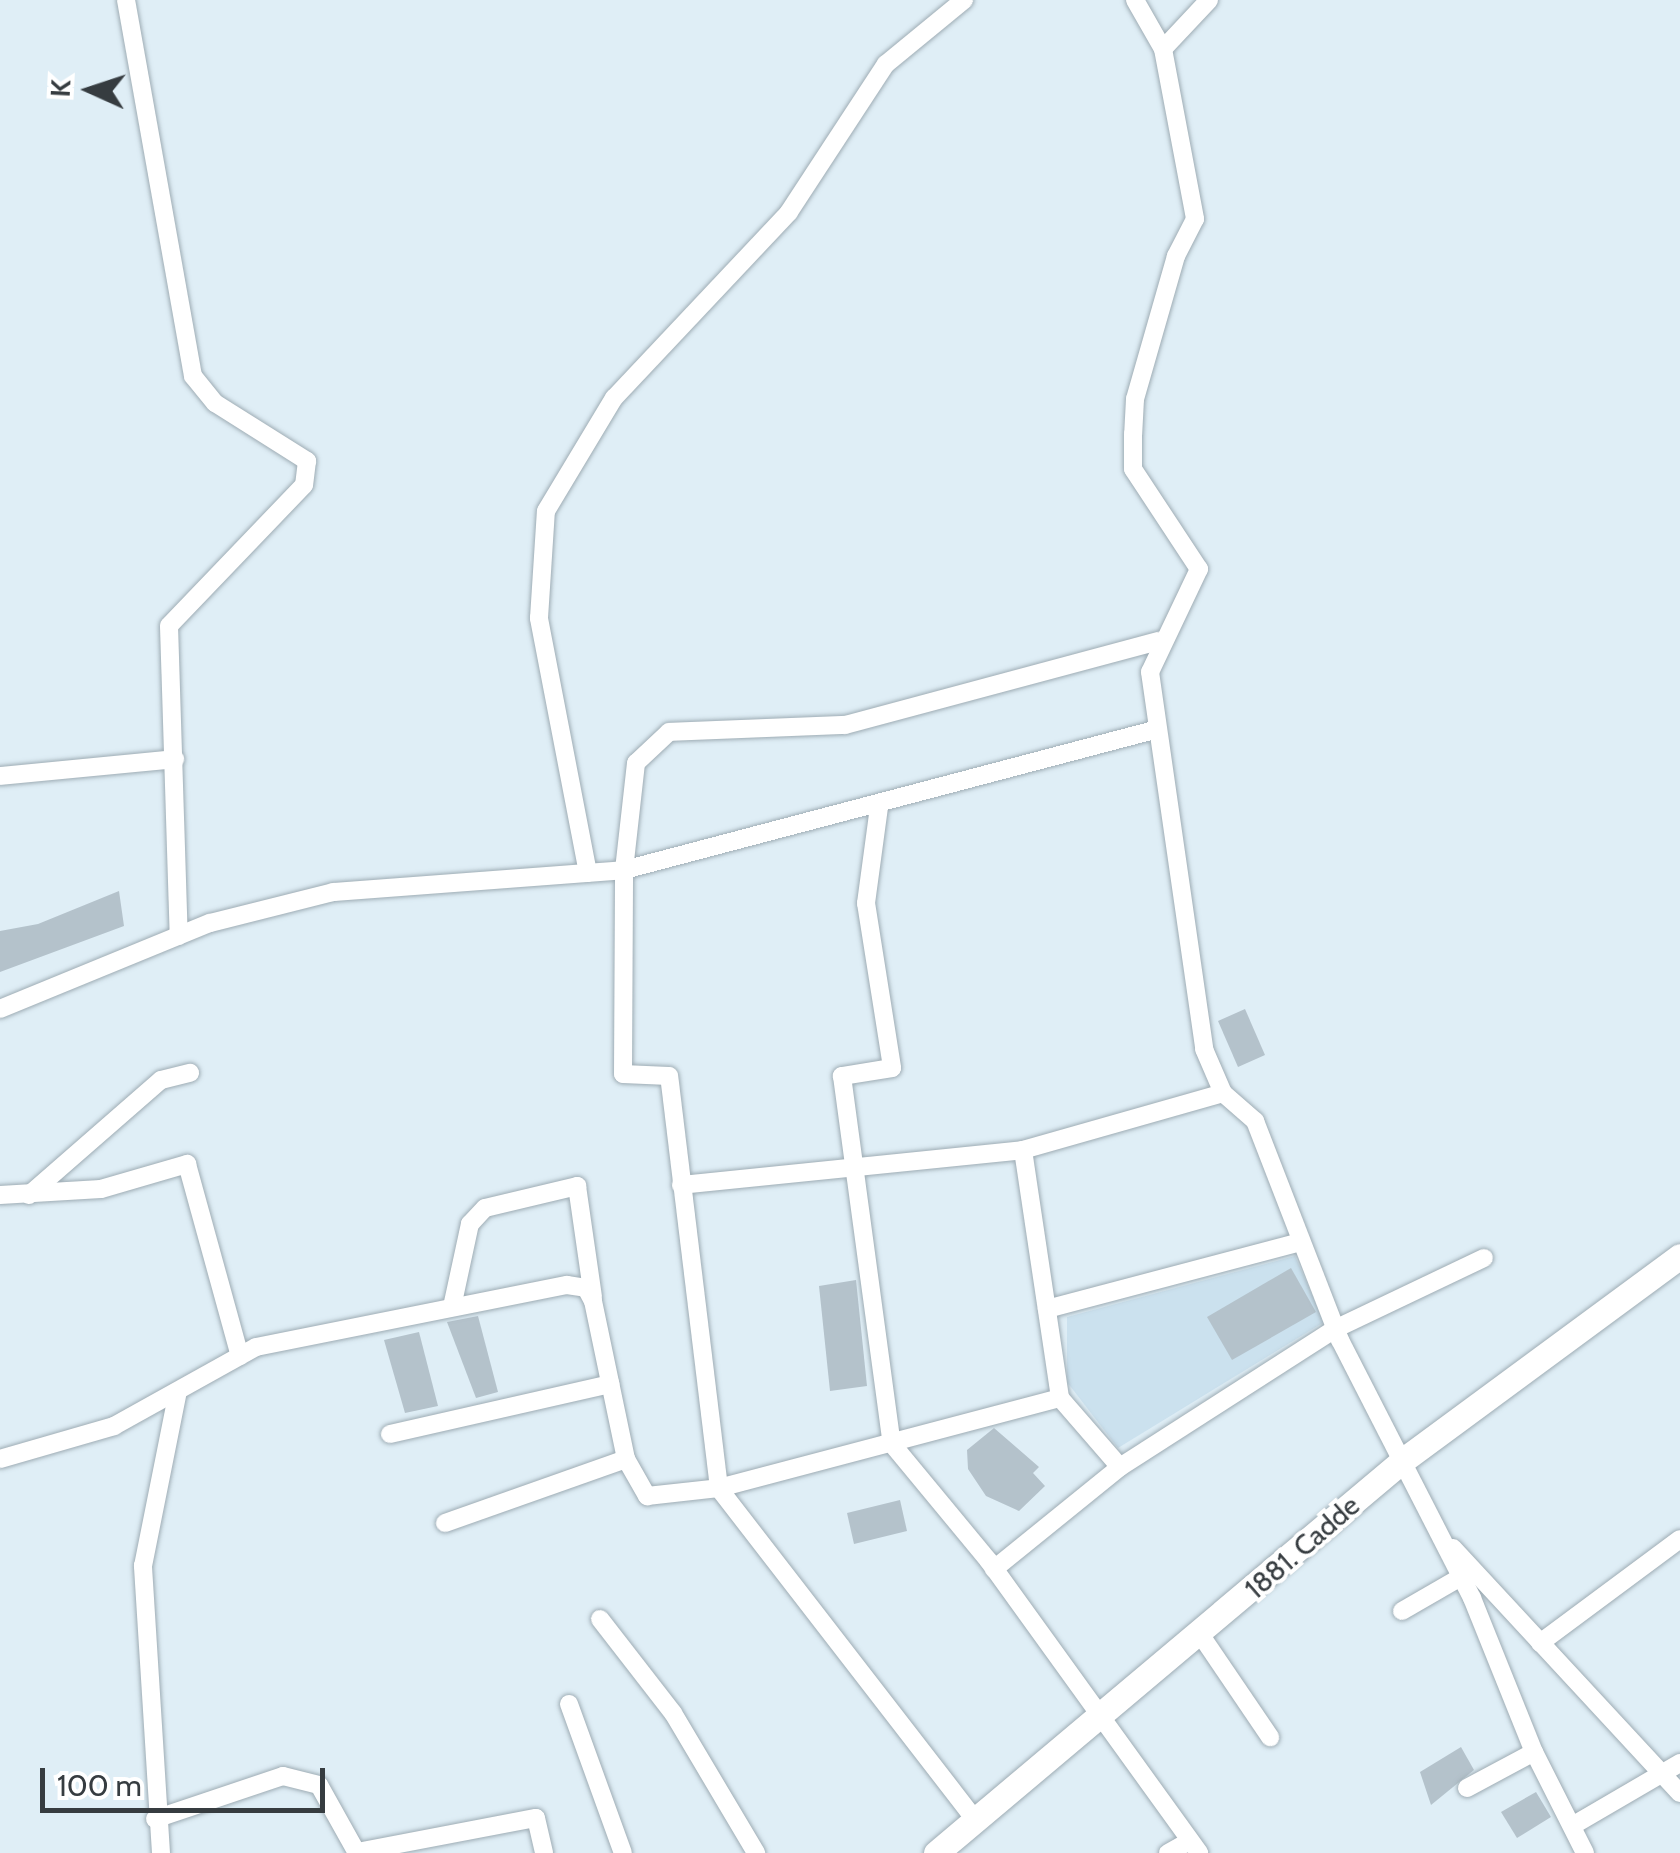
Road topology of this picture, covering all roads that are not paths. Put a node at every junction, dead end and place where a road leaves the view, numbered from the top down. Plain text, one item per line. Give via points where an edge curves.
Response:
1 (126, 0) edge
2 (964, 0) edge
3 (1135, 0) edge
4 (1210, 0) edge
5 (1163, 49) junction
6 (1159, 641) junction
7 (1158, 730) junction
8 (175, 759) junction
9 (0, 776) edge
10 (879, 807) junction
11 (624, 870) junction
12 (588, 873) junction
13 (179, 936) junction
14 (0, 1009) edge
15 (190, 1072) dead end
16 (1223, 1092) junction
17 (1023, 1150) junction
18 (854, 1170) junction
19 (681, 1186) junction
20 (0, 1195) edge
21 (29, 1196) junction
22 (1301, 1242) junction
23 (1680, 1256) edge
24 (1484, 1258) dead end
25 (593, 1301) junction
26 (452, 1307) junction
27 (1047, 1310) junction
28 (1335, 1329) junction
29 (240, 1356) junction
30 (610, 1384) junction
31 (178, 1391) junction
32 (1060, 1398) junction
33 (390, 1434) dead end
34 (892, 1444) junction
35 (626, 1459) junction
36 (0, 1460) edge
37 (1402, 1461) junction
38 (1120, 1467) junction
39 (720, 1488) junction
40 (445, 1523) dead end
41 (1438, 1531) junction
42 (1680, 1538) edge
43 (994, 1569) junction
44 (1461, 1577) junction
45 (1402, 1611) dead end
46 (600, 1619) dead end
47 (1200, 1634) junction
48 (1540, 1642) junction
49 (569, 1704) dead end
50 (1100, 1720) junction
51 (1270, 1737) dead end
52 (1534, 1752) junction
53 (1680, 1763) edge
54 (1662, 1776) junction
55 (1468, 1788) dead end
56 (1680, 1793) edge
57 (154, 1819) junction
58 (976, 1821) junction
59 (1572, 1826) junction
60 (1195, 1847) edge
61 (617, 1850) edge
62 (161, 1853) edge
63 (357, 1853) edge
64 (544, 1853) edge
65 (756, 1853) edge
66 (936, 1853) edge
67 (1168, 1853) edge
68 (1586, 1853) edge

1 - 8 street via 193,376 215,403 307,460 304,485 169,626
2 - 12 street via 886,64 788,212 614,398 546,511 539,618
3 - 5 street
4 - 5 street
5 - 6 street via 1195,219 1176,256 1135,399 1133,469 1199,569
6 - 7 street via 1150,672
6 - 11 street via 845,725 669,732 636,762
7 - 10 street
7 - 16 street via 1204,1048
8 - 9 street
8 - 13 street
10 - 11 street
10 - 18 street via 866,903 892,1068 842,1076
11 - 12 street
11 - 19 street via 623,1074 669,1076
12 - 13 street via 333,892
13 - 14 street
15 - 21 street via 161,1080
16 - 17 street
16 - 22 street via 1254,1121
17 - 18 street
17 - 27 street
18 - 19 street
18 - 34 street
19 - 39 street
20 - 21 street
21 - 29 street via 101,1188 187,1164
22 - 27 street
22 - 28 street
23 - 37 street, 1881. Cadde
24 - 28 street
25 - 26 street via 586,1288 568,1285
25 - 26 street via 577,1186 485,1208 470,1224
25 - 30 street
26 - 29 street
27 - 32 street
28 - 37 street
28 - 38 street
29 - 31 street
30 - 33 street
30 - 35 street
31 - 36 street via 114,1426
31 - 57 street via 144,1566
32 - 34 street
32 - 38 street
34 - 39 street
34 - 43 street
35 - 39 street via 647,1496
35 - 40 street
37 - 41 street
37 - 47 street, 1881. Cadde
38 - 43 street
39 - 58 street
41 - 44 street
41 - 48 street
42 - 48 street
43 - 50 street
44 - 45 street
44 - 52 street
46 - 65 street via 674,1713
47 - 50 street, 1881. Cadde
47 - 51 street
48 - 54 street
49 - 61 street
50 - 58 street, 1881. Cadde
50 - 60 street
52 - 55 street
52 - 59 street
53 - 54 street
54 - 56 street
54 - 59 street
57 - 62 street
57 - 63 street via 283,1776 319,1785
58 - 66 street, 1881. Cadde
59 - 68 street
60 - 67 street
63 - 64 street via 536,1818

